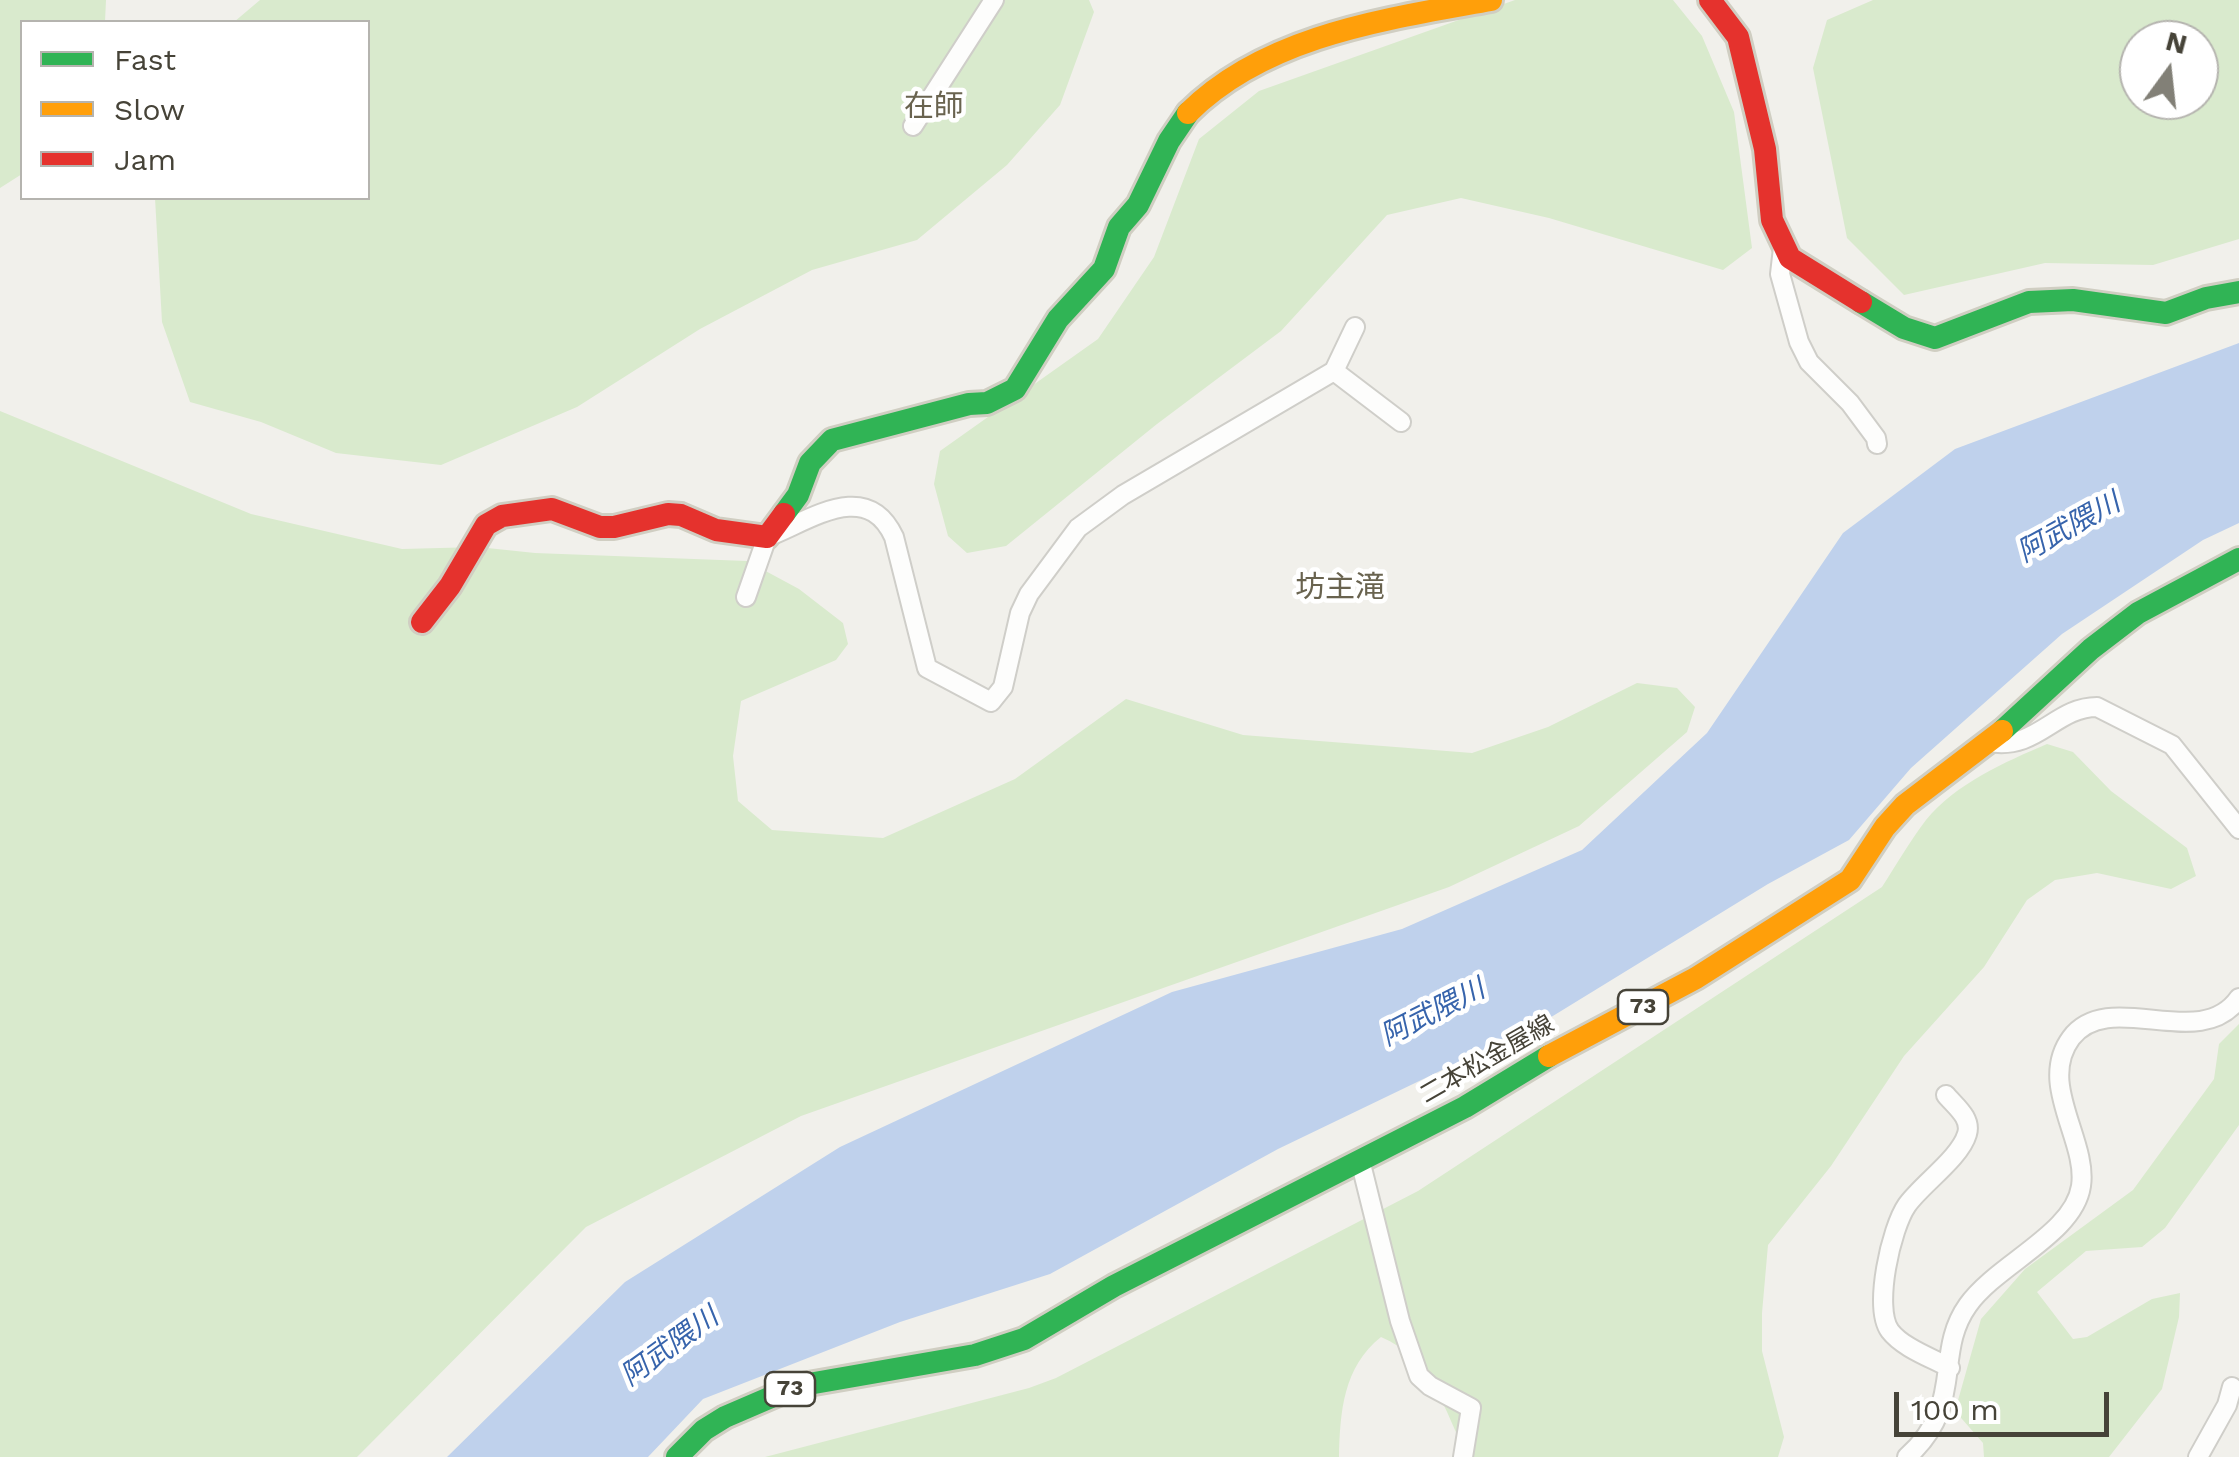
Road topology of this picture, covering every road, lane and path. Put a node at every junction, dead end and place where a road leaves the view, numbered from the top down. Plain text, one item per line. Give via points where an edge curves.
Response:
1 (994, 0) edge
2 (1492, 0) edge
3 (1710, 0) edge
4 (913, 126) dead end
5 (1784, 248) junction
6 (2239, 292) edge
7 (1356, 327) dead end
8 (1334, 371) junction
9 (1401, 422) dead end
10 (1877, 444) dead end
11 (767, 536) junction
12 (2239, 558) edge
13 (746, 597) dead end
14 (422, 622) dead end
15 (1989, 742) junction
16 (2239, 829) edge
17 (2239, 998) edge
18 (1946, 1095) dead end
19 (1360, 1160) junction
20 (1950, 1368) junction
21 (2232, 1386) dead end
22 (677, 1457) edge
23 (1463, 1457) edge
24 (1907, 1457) edge
25 (2198, 1457) edge

1 - 4 street
2 - 11 street via 1282,50 1205,96 1183,118 1138,204 1118,227 1104,269 1058,319 1016,388 986,403 832,440 810,463 798,496
3 - 5 street via 1738,37 1766,148 1772,220
5 - 6 street via 1887,318 1935,338 2029,302 2073,300 2166,312
5 - 10 street via 1780,274 1804,352
7 - 8 street
8 - 9 street
8 - 11 street via 1078,528 1020,614 1004,687 992,702 927,668 887,521 871,510 826,509
11 - 13 street
11 - 14 street via 716,530 682,515 614,527 552,508 502,516 486,525
12 - 15 street, 二本松金屋線 / 73 via 2138,613
15 - 16 street via 2026,740 2097,707 2172,745
15 - 19 street, 二本松金屋線 / 73 via 1905,805 1850,880 1696,978
17 - 20 street via 2213,1018 2120,1018 2087,1024 2072,1036 2060,1070 2081,1169 2077,1200 2062,1225 1978,1292 1958,1324
18 - 20 street via 1968,1122 1968,1133 1906,1206 1892,1241 1882,1314 1904,1343
19 - 22 street, 二本松金屋線 / 73 via 1024,1339 975,1355 797,1386 725,1417
19 - 23 street via 1419,1376 1471,1408
20 - 24 street via 1931,1433
21 - 25 street

